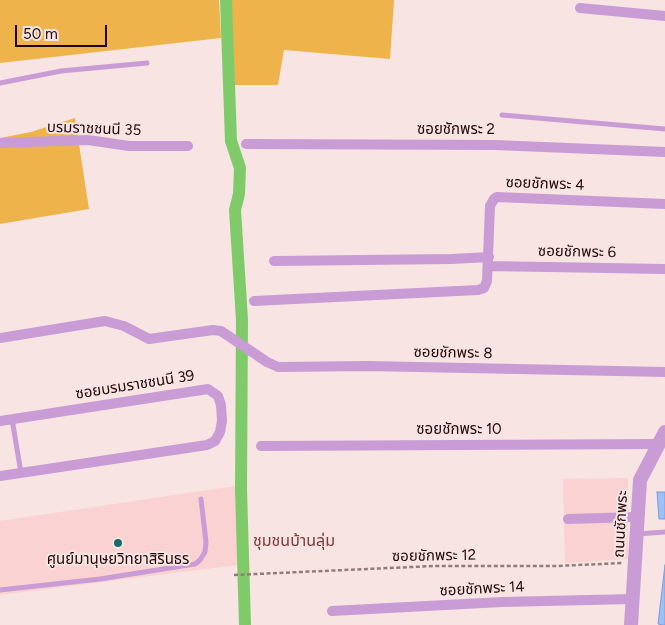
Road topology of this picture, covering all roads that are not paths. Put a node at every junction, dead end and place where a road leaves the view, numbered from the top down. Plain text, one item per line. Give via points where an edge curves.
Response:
1 (580, 8) dead end
2 (665, 16) edge
3 (146, 63) dead end
4 (0, 83) edge
5 (502, 115) dead end
6 (665, 129) edge
7 (0, 143) edge
8 (246, 144) dead end
9 (188, 146) dead end
10 (665, 152) edge
11 (665, 204) edge
12 (274, 261) dead end
13 (488, 262) junction
14 (665, 269) edge
15 (254, 302) dead end
16 (0, 338) edge
17 (665, 372) edge
18 (12, 419) junction
19 (0, 421) edge
20 (665, 432) edge
21 (658, 444) junction
22 (261, 446) dead end
23 (21, 473) junction
24 (0, 476) edge
25 (201, 499) dead end
26 (636, 517) junction
27 (568, 519) dead end
28 (665, 532) edge
29 (637, 534) junction
30 (0, 590) edge
31 (633, 599) junction
32 (332, 611) dead end
33 (631, 625) edge

1 - 2 street
3 - 4 lane via 61,70
5 - 6 lane
7 - 9 street, บรมราชชนนี 35 via 88,140 129,146
8 - 10 street, ซอยชักพระ 2 via 495,145
11 - 13 street, ซอยชักพระ 4 via 497,197 490,206
12 - 13 street, ซอยชักพระ 6
13 - 14 street, ซอยชักพระ 6
13 - 15 street via 486,286 478,290
16 - 17 street, ซอยชักพระ 8 via 105,321 149,339 221,331 278,367
18 - 19 street, ซอยบรมราชชนนี 39
18 - 23 lane
18 - 23 street, ซอยบรมราชชนนี 39 via 204,389 213,391 221,405 220,432 215,441 207,445
20 - 21 street, ถนนชักพระ
21 - 22 street, ซอยชักพระ 10
21 - 26 street, ถนนชักพระ via 640,480
23 - 24 street, ซอยบรมราชชนนี 39
25 - 30 lane via 205,552 194,564
26 - 27 street
26 - 29 street, ถนนชักพระ
28 - 29 lane
29 - 31 street, ถนนชักพระ
31 - 32 street, ซอยชักพระ 14
31 - 33 street, ถนนชักพระ

